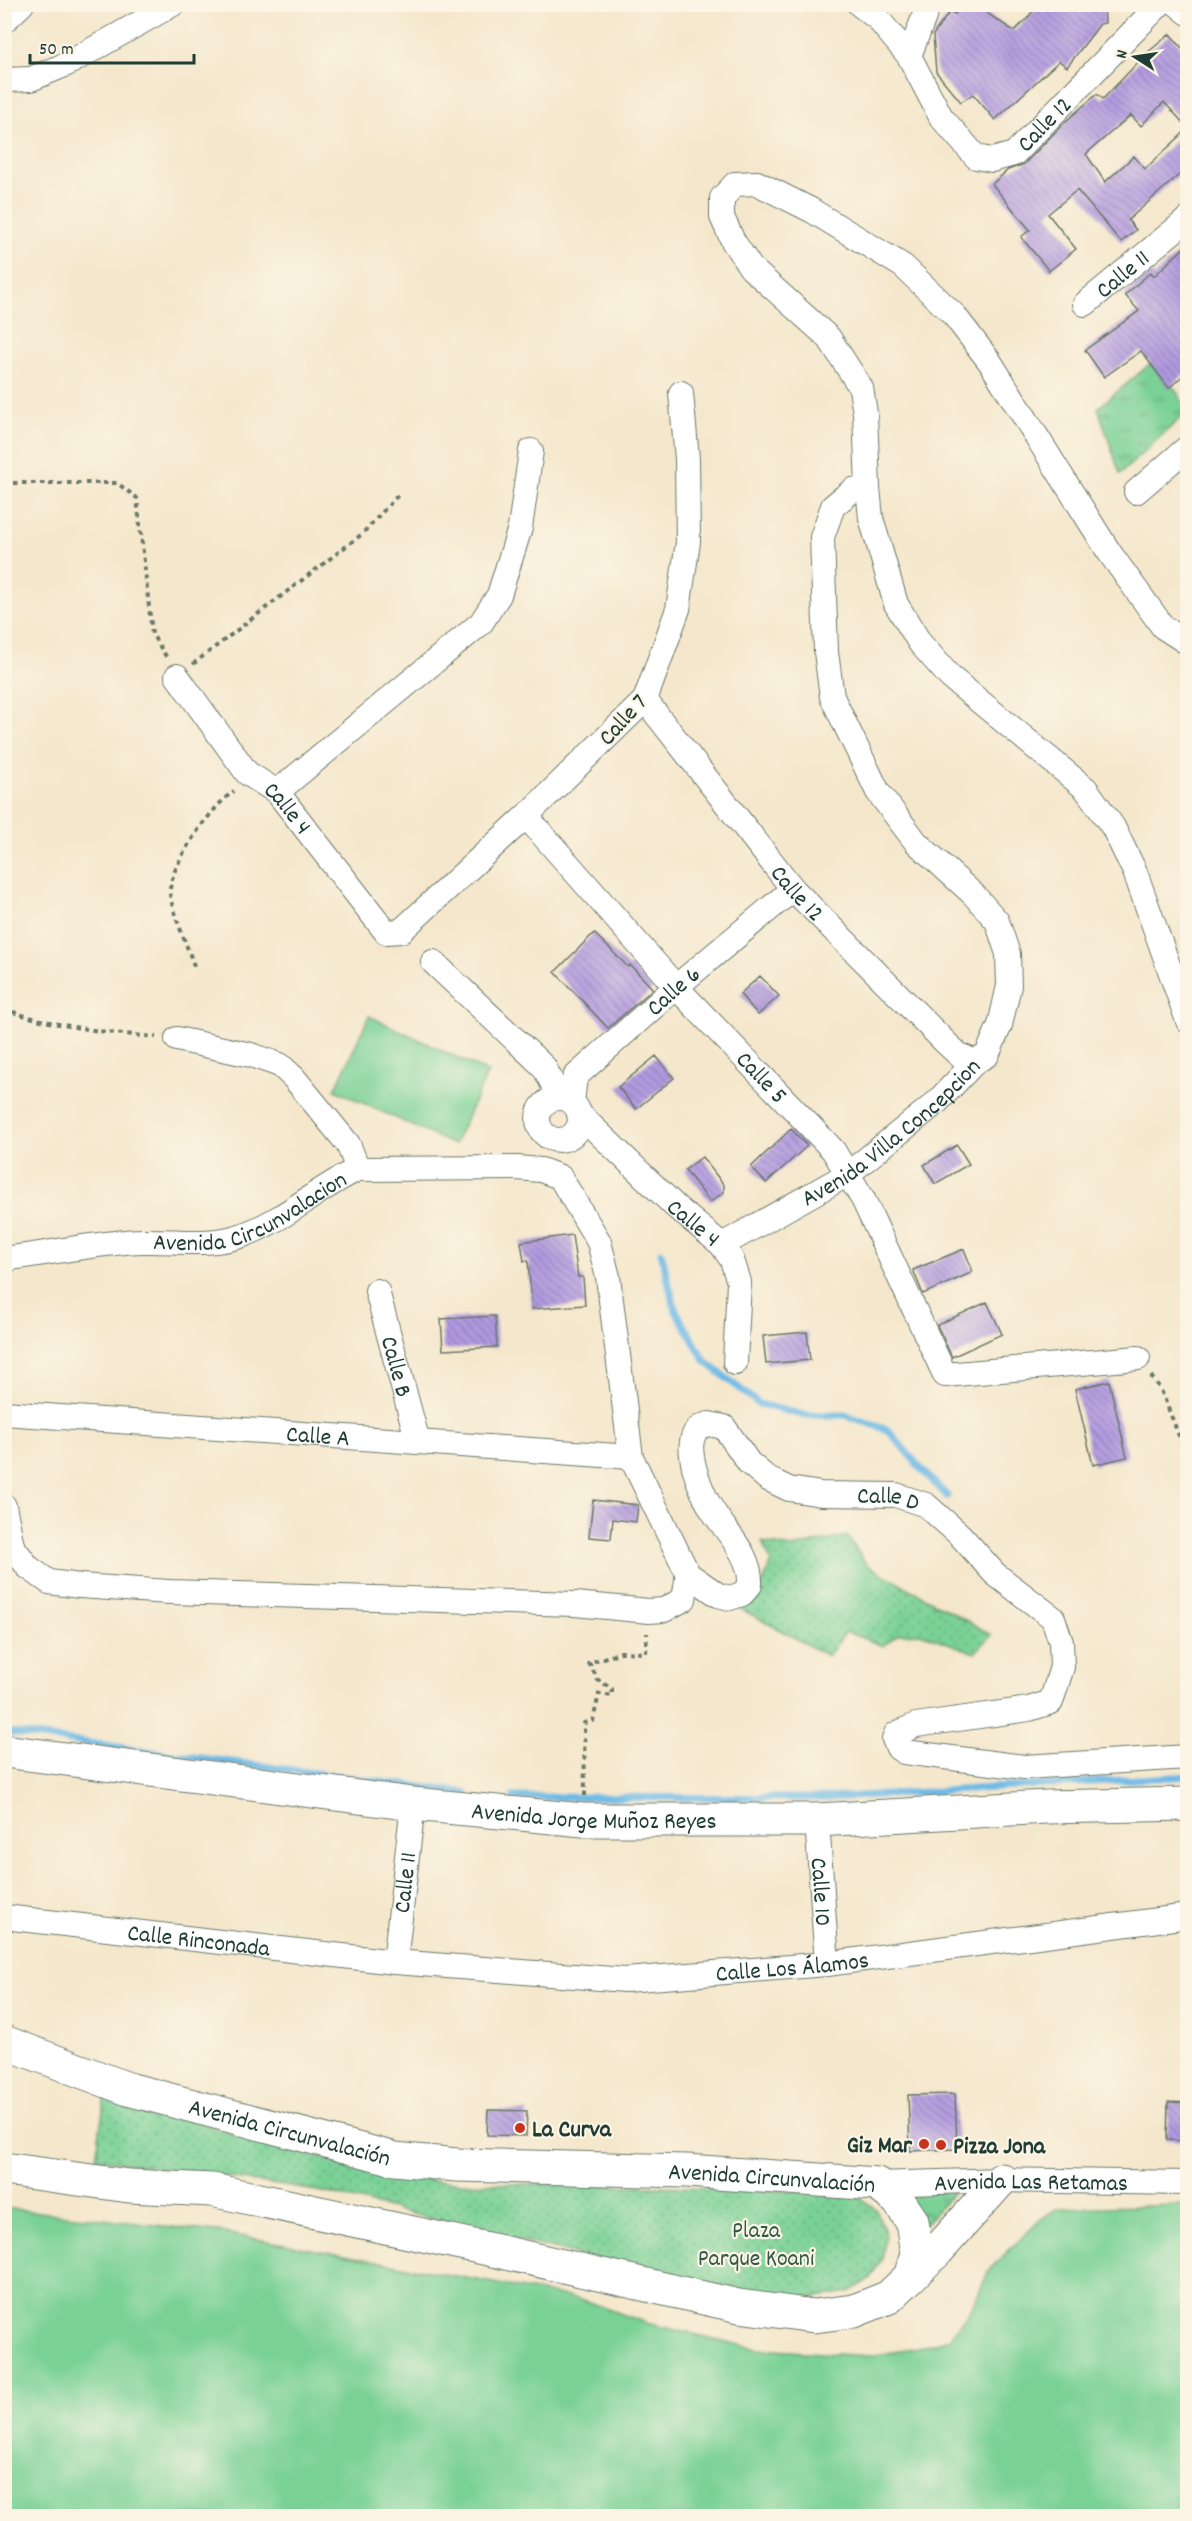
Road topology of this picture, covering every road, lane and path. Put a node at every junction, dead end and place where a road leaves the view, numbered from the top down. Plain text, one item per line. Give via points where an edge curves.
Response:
1 (22, 4) edge
2 (173, 4) edge
3 (859, 4) edge
4 (929, 4) edge
5 (1160, 4) edge
6 (1177, 4) edge
7 (1188, 13) edge
8 (4, 21) edge
9 (909, 56) junction
10 (4, 80) edge
11 (1188, 219) edge
12 (1085, 304) dead end
13 (681, 393) dead end
14 (1188, 447) edge
15 (531, 451) dead end
16 (4, 483) edge
17 (868, 488) junction
18 (1136, 492) dead end
19 (400, 493) dead end
20 (1188, 642) edge
21 (177, 676) junction
22 (645, 700) junction
23 (277, 792) junction
24 (526, 816) junction
25 (793, 889) junction
26 (401, 931) joint
27 (433, 963) dead end
28 (194, 966) dead end
29 (676, 987) junction
30 (4, 1009) edge
31 (1188, 1022) edge
32 (177, 1039) joint
33 (975, 1062) junction
34 (570, 1105) junction
35 (550, 1138) junction
36 (358, 1169) junction
37 (541, 1170) junction
38 (848, 1174) junction
39 (722, 1245) junction
40 (4, 1263) edge
41 (377, 1291) dead end
42 (1138, 1358) joint
43 (735, 1363) dead end
44 (4, 1413) edge
45 (418, 1442) junction
46 (632, 1457) junction
47 (1188, 1460) edge
48 (4, 1506) edge
49 (688, 1574) junction
50 (649, 1611) junction
51 (4, 1751) edge
52 (1188, 1757) edge
53 (585, 1800) dead end
54 (413, 1804) junction
55 (1188, 1804) edge
56 (817, 1820) junction
57 (1188, 1916) edge
58 (4, 1917) edge
59 (395, 1962) junction
60 (827, 1964) junction
61 (4, 2042) edge
62 (4, 2169) edge
63 (1001, 2180) junction
64 (1188, 2183) edge
65 (877, 2184) junction
66 (910, 2277) junction

1 - 8 street
2 - 10 street via 68,64 31,79
3 - 9 street, Calle 12 via 877,18
4 - 9 street
5 - 9 street, Calle 12 via 1014,154 992,160 976,157 940,117
6 - 7 street
11 - 12 street, Calle 11
13 - 22 street, Calle 7 via 688,542 678,609
14 - 18 street
15 - 23 street via 520,528 499,595 481,623
16 - 21 path via 117,483 137,498 152,634
17 - 20 street via 866,413 861,388 829,339 751,268 733,241 722,217 722,198 735,184 757,183 811,210 903,266 954,315 990,362 1108,552 1163,627
17 - 31 street via 872,518 896,604 920,643 950,677 1086,789 1113,827 1135,872
17 - 33 street, Avenida Villa Concepcion via 853,490 833,506 822,537 826,651 832,697 878,792 916,842 974,895 996,921 1008,954 1009,986 1000,1025 987,1055
19 - 21 path via 362,534
21 - 23 street, Calle 4 via 247,773
22 - 24 street, Calle 7
22 - 25 street, Calle 12
23 - 26 street, Calle 4 via 386,932
23 - 28 path via 233,791 207,818 180,856 170,894
24 - 26 street, Calle 7
24 - 29 street, Calle 5
25 - 29 street, Calle 6
25 - 33 street, Calle 12 via 946,1043
27 - 34 street, Calle 4 via 544,1067
29 - 34 street, Calle 6 via 575,1077
29 - 38 street, Calle 5 via 833,1150
30 - 32 path via 114,1034
32 - 36 street via 280,1065 348,1144
33 - 38 street, Avenida Villa Concepcion via 937,1102
34 - 35 street via 578,1127 563,1140
34 - 35 street via 544,1103 539,1126
34 - 39 street, Calle 4 via 677,1208
35 - 37 street
36 - 37 street, Avenida Circunvalacion
36 - 40 street, Avenida Circunvalacion via 242,1236 200,1244 143,1241 98,1245 10,1258
37 - 46 street via 560,1178 598,1242 608,1276
38 - 39 street, Avenida Villa Concepcion
38 - 42 street, Calle 5 via 945,1375
39 - 43 street, Calle 4 via 739,1282
41 - 45 street, Calle B
42 - 47 path via 1161,1390
44 - 45 street, Calle A
45 - 46 street, Calle A
46 - 49 street, Calle D
48 - 50 street via 12,1546 28,1568 49,1582 169,1592 575,1604
49 - 50 street via 684,1599 664,1610
49 - 52 street, Calle D via 718,1595 730,1598 742,1594 750,1585 751,1574 745,1560 711,1508 693,1463 690,1445 697,1430 709,1424 724,1427 749,1463 768,1479 789,1489 821,1494 896,1495 926,1505 995,1574 1053,1618 1061,1642 1062,1667 1051,1702 1029,1710 916,1725 896,1734 898,1748 904,1752 1024,1767
50 - 53 path via 646,1653 621,1652 589,1663 598,1680 612,1689 612,1696 600,1694 593,1721 584,1723
51 - 54 street, Avenida Jorge Muñoz Reyes
54 - 56 street, Avenida Jorge Muñoz Reyes via 583,1820
54 - 59 street, Calle 11
55 - 56 street, Avenida Jorge Muñoz Reyes via 1046,1807
56 - 60 street, Calle 10
57 - 60 street, Calle Los Álamos
58 - 59 street, Calle Rinconada
59 - 60 street, Calle Los Álamos via 625,1980
61 - 65 street, Avenida Circunvalación via 128,2089 395,2159 457,2165 687,2171
62 - 66 street via 129,2186 212,2190 739,2306 814,2316 854,2311 888,2297
63 - 64 street, Avenida Las Retamas
63 - 65 street, Avenida Las Retamas
63 - 66 street
65 - 66 street, Avenida Circunvalación via 897,2200 912,2221 917,2253

